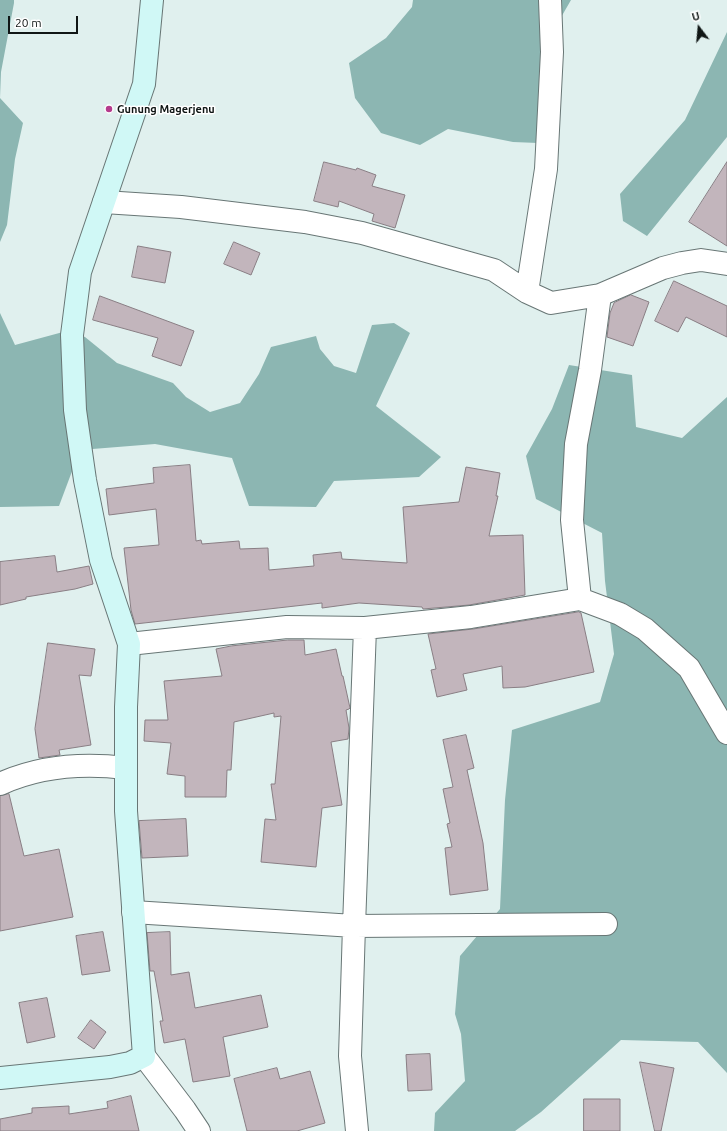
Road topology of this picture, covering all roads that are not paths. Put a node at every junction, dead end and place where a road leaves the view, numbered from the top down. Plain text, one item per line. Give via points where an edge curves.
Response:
1 (152, 0) edge
2 (550, 0) edge
3 (104, 202) junction
4 (727, 264) edge
5 (527, 292) junction
6 (600, 295) junction
7 (580, 599) junction
8 (365, 628) junction
9 (129, 644) junction
10 (727, 734) edge
11 (126, 768) junction
12 (0, 784) edge
13 (133, 912) junction
14 (606, 924) dead end
15 (354, 926) junction
16 (144, 1056) junction
17 (0, 1078) edge
18 (199, 1131) edge
19 (357, 1131) edge

1 - 3 main road via 144,84
2 - 5 street via 552,52 546,169
3 - 5 street via 305,222 362,233 494,270
3 - 9 main road via 80,272 72,335 75,410 85,480 101,560
4 - 6 street via 701,260 682,263 663,268
5 - 6 street via 552,303
6 - 7 street via 590,370 576,444 572,520
7 - 8 street via 471,617
7 - 10 street via 620,614 645,629 689,668
8 - 9 street via 287,627
8 - 15 street
9 - 11 main road
11 - 12 street via 104,766 45,769
11 - 13 main road via 126,811
13 - 15 street
13 - 16 main road
14 - 15 street
15 - 19 street via 350,1056
16 - 17 main road via 130,1063 110,1067
16 - 18 street

